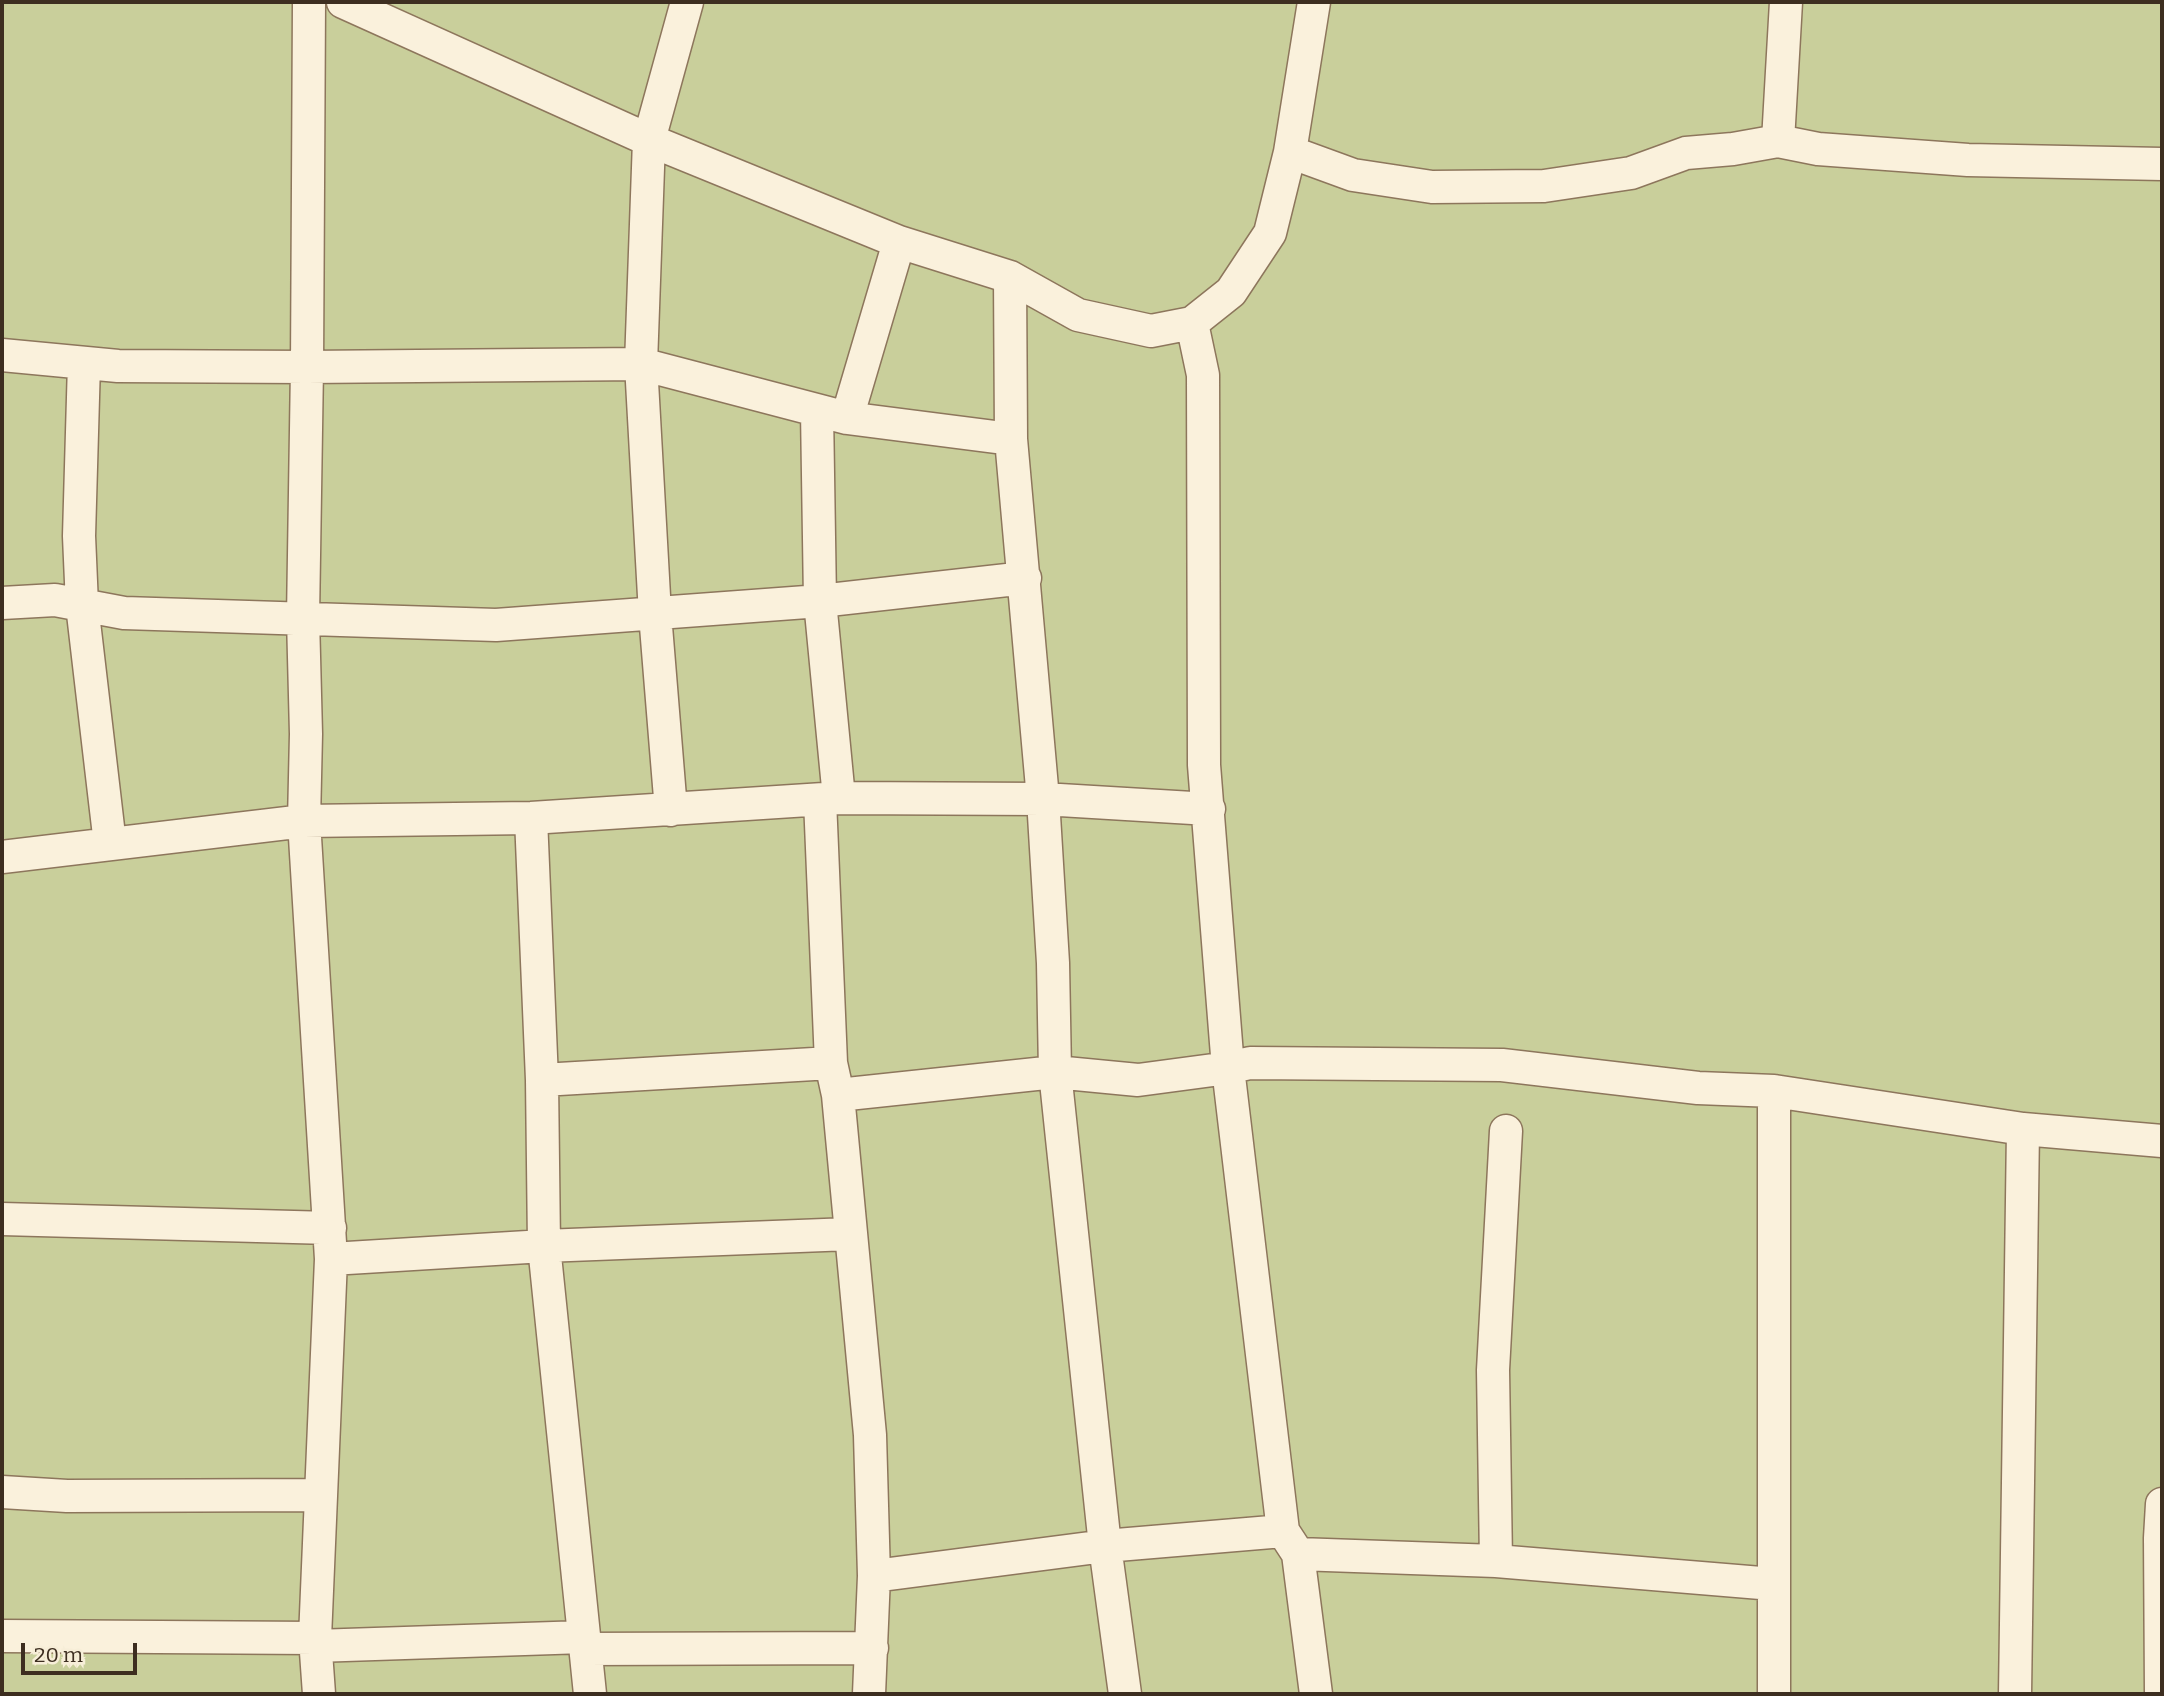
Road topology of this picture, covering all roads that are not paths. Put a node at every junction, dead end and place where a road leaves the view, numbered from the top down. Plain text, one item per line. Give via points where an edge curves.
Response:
1 (309, 2) edge
2 (343, 2) edge
3 (687, 2) edge
4 (1314, 2) edge
5 (1786, 2) edge
6 (649, 140) junction
7 (1779, 141) junction
8 (1290, 152) junction
9 (2162, 164) edge
10 (900, 242) junction
11 (1010, 277) junction
12 (1192, 323) junction
13 (2, 355) edge
14 (85, 363) junction
15 (642, 364) junction
16 (307, 367) junction
17 (817, 411) junction
18 (847, 418) junction
19 (1011, 439) junction
20 (1025, 578) junction
21 (820, 601) junction
22 (2, 603) edge
23 (82, 605) junction
24 (655, 614) junction
25 (303, 618) junction
26 (829, 799) junction
27 (1043, 799) junction
28 (1209, 809) junction
29 (671, 810) junction
30 (531, 818) junction
31 (304, 821) junction
32 (110, 844) junction
33 (2, 857) edge
34 (831, 1063) junction
35 (1228, 1069) junction
36 (1055, 1072) junction
37 (542, 1080) junction
38 (1774, 1091) junction
39 (838, 1094) junction
40 (2023, 1129) junction
41 (1506, 1131) dead end
42 (2162, 1141) edge
43 (2, 1219) edge
44 (850, 1234) junction
45 (330, 1243) junction
46 (544, 1246) junction
47 (2, 1492) edge
48 (321, 1495) junction
49 (2162, 1503) edge
50 (1290, 1542) junction
51 (1105, 1546) junction
52 (1496, 1561) junction
53 (874, 1576) junction
54 (1773, 1584) junction
55 (2, 1636) edge
56 (315, 1642) junction
57 (584, 1643) junction
58 (872, 1648) junction
59 (319, 1694) edge
60 (590, 1694) edge
61 (869, 1694) edge
62 (1125, 1694) edge
63 (1316, 1694) edge
64 (1774, 1694) edge
65 (2015, 1694) edge
66 (2161, 1694) edge

1 - 16 street
2 - 6 street
3 - 6 street
4 - 8 street
5 - 7 street
6 - 10 street
6 - 15 street
7 - 8 street via 1686,153 1631,173 1544,186 1432,187 1353,175
7 - 9 street via 1818,149 1968,160
8 - 12 street via 1270,233 1231,292
10 - 11 street
10 - 18 street
11 - 12 street via 1078,315 1151,331
11 - 19 street
12 - 28 street via 1202,375
13 - 14 street
14 - 16 street
14 - 23 street via 79,536
15 - 16 street
15 - 17 street
15 - 24 street
16 - 25 street
17 - 18 street
17 - 21 street
18 - 19 street
19 - 20 street
20 - 21 street
20 - 27 street
21 - 24 street
21 - 26 street
22 - 23 street via 55,600
23 - 25 street via 124,613
23 - 32 street
24 - 25 street via 496,625
24 - 29 street
25 - 31 street
26 - 27 street
26 - 29 street
26 - 34 street
27 - 28 street
27 - 36 street
28 - 35 street
29 - 30 street
30 - 31 street
30 - 37 street
31 - 32 street
31 - 45 street
32 - 33 street
34 - 37 street
34 - 39 street
35 - 36 street via 1138,1080
35 - 38 street via 1250,1063 1502,1065 1698,1088
35 - 50 street
36 - 39 street
36 - 51 street
37 - 46 street
38 - 40 street
38 - 54 street
39 - 44 street
40 - 42 street
40 - 65 street
41 - 52 street via 1493,1370
43 - 45 street
44 - 46 street
44 - 53 street via 870,1435
45 - 46 street
45 - 48 street
46 - 57 street
47 - 48 street
48 - 56 street
49 - 66 street
50 - 51 street
50 - 52 street
50 - 63 street
51 - 53 street
51 - 62 street
52 - 54 street
53 - 58 street
54 - 64 street
55 - 56 street
56 - 57 street
56 - 59 street
57 - 58 street
57 - 60 street
58 - 61 street

